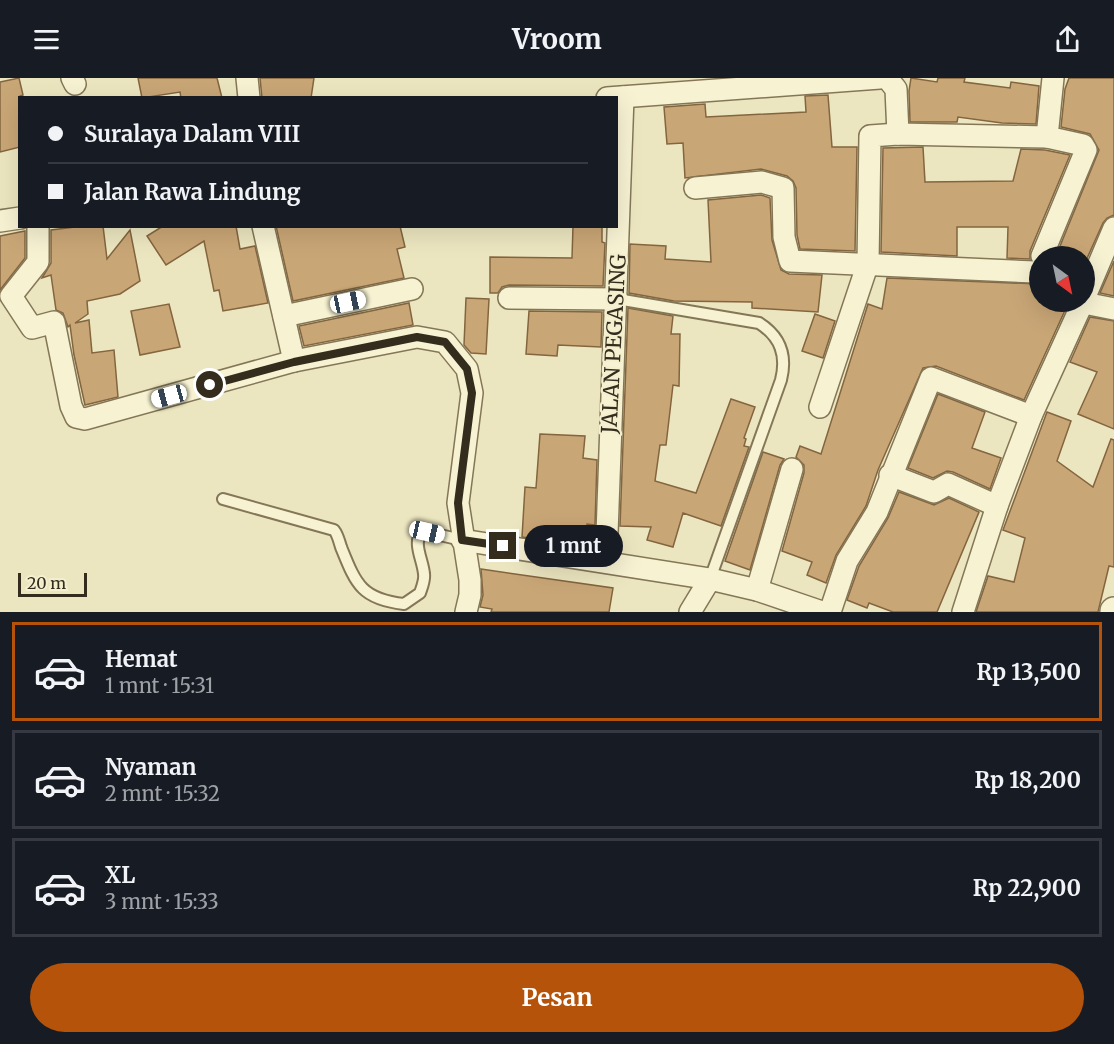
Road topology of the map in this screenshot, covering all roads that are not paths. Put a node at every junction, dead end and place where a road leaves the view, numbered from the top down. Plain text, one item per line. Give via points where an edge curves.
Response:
1 (247, 78) edge
2 (880, 78) edge
3 (887, 78) edge
4 (1053, 78) edge
5 (249, 96) edge
6 (618, 97) edge
7 (898, 134) junction
8 (1053, 138) junction
9 (695, 188) dead end
10 (18, 218) edge
11 (0, 221) edge
12 (38, 228) edge
13 (263, 228) edge
14 (618, 228) edge
15 (1114, 228) edge
16 (1048, 246) edge
17 (868, 263) junction
18 (1029, 269) edge
19 (1095, 273) edge
20 (412, 289) dead end
21 (509, 298) dead end
22 (617, 299) junction
23 (1095, 304) edge
24 (1114, 309) edge
25 (1078, 312) edge
26 (284, 316) junction
27 (294, 362) junction
28 (820, 407) dead end
29 (1031, 416) junction
30 (792, 469) dead end
31 (890, 475) junction
32 (223, 499) dead end
33 (997, 506) junction
34 (462, 540) junction
35 (606, 561) junction
36 (710, 579) junction
37 (757, 590) junction
38 (466, 612) edge
39 (690, 612) edge
40 (818, 612) edge
41 (963, 612) edge

1 - 5 street
2 - 6 street, JALAN PEGASING
3 - 7 street via 896,89
4 - 8 street
7 - 8 street
7 - 17 street via 870,136
8 - 16 street via 1083,145 1086,150
9 - 17 street via 762,182 783,188 784,237 790,261
10 - 11 street
12 - 27 street via 38,262 11,296 32,328 54,322 76,417 85,419
13 - 26 street
14 - 22 street, JALAN PEGASING
15 - 19 street
17 - 18 street
17 - 28 street
20 - 26 street
21 - 22 street
22 - 35 street, JALAN PEGASING
22 - 36 lane via 751,321 768,329 780,346 784,365 781,380
23 - 24 street
25 - 29 street
26 - 27 street
27 - 34 street via 417,337 445,342 467,369 472,393 458,503
29 - 31 street via 930,378
29 - 33 street
30 - 37 street
31 - 33 street via 934,492 948,484
31 - 40 street via 877,512
32 - 34 lane via 334,530 358,586 367,594 393,603 404,604 420,593 424,575 418,548 422,531
33 - 41 street
34 - 35 street
34 - 38 street via 470,580
35 - 36 street
36 - 37 street
36 - 39 street
37 - 40 street

